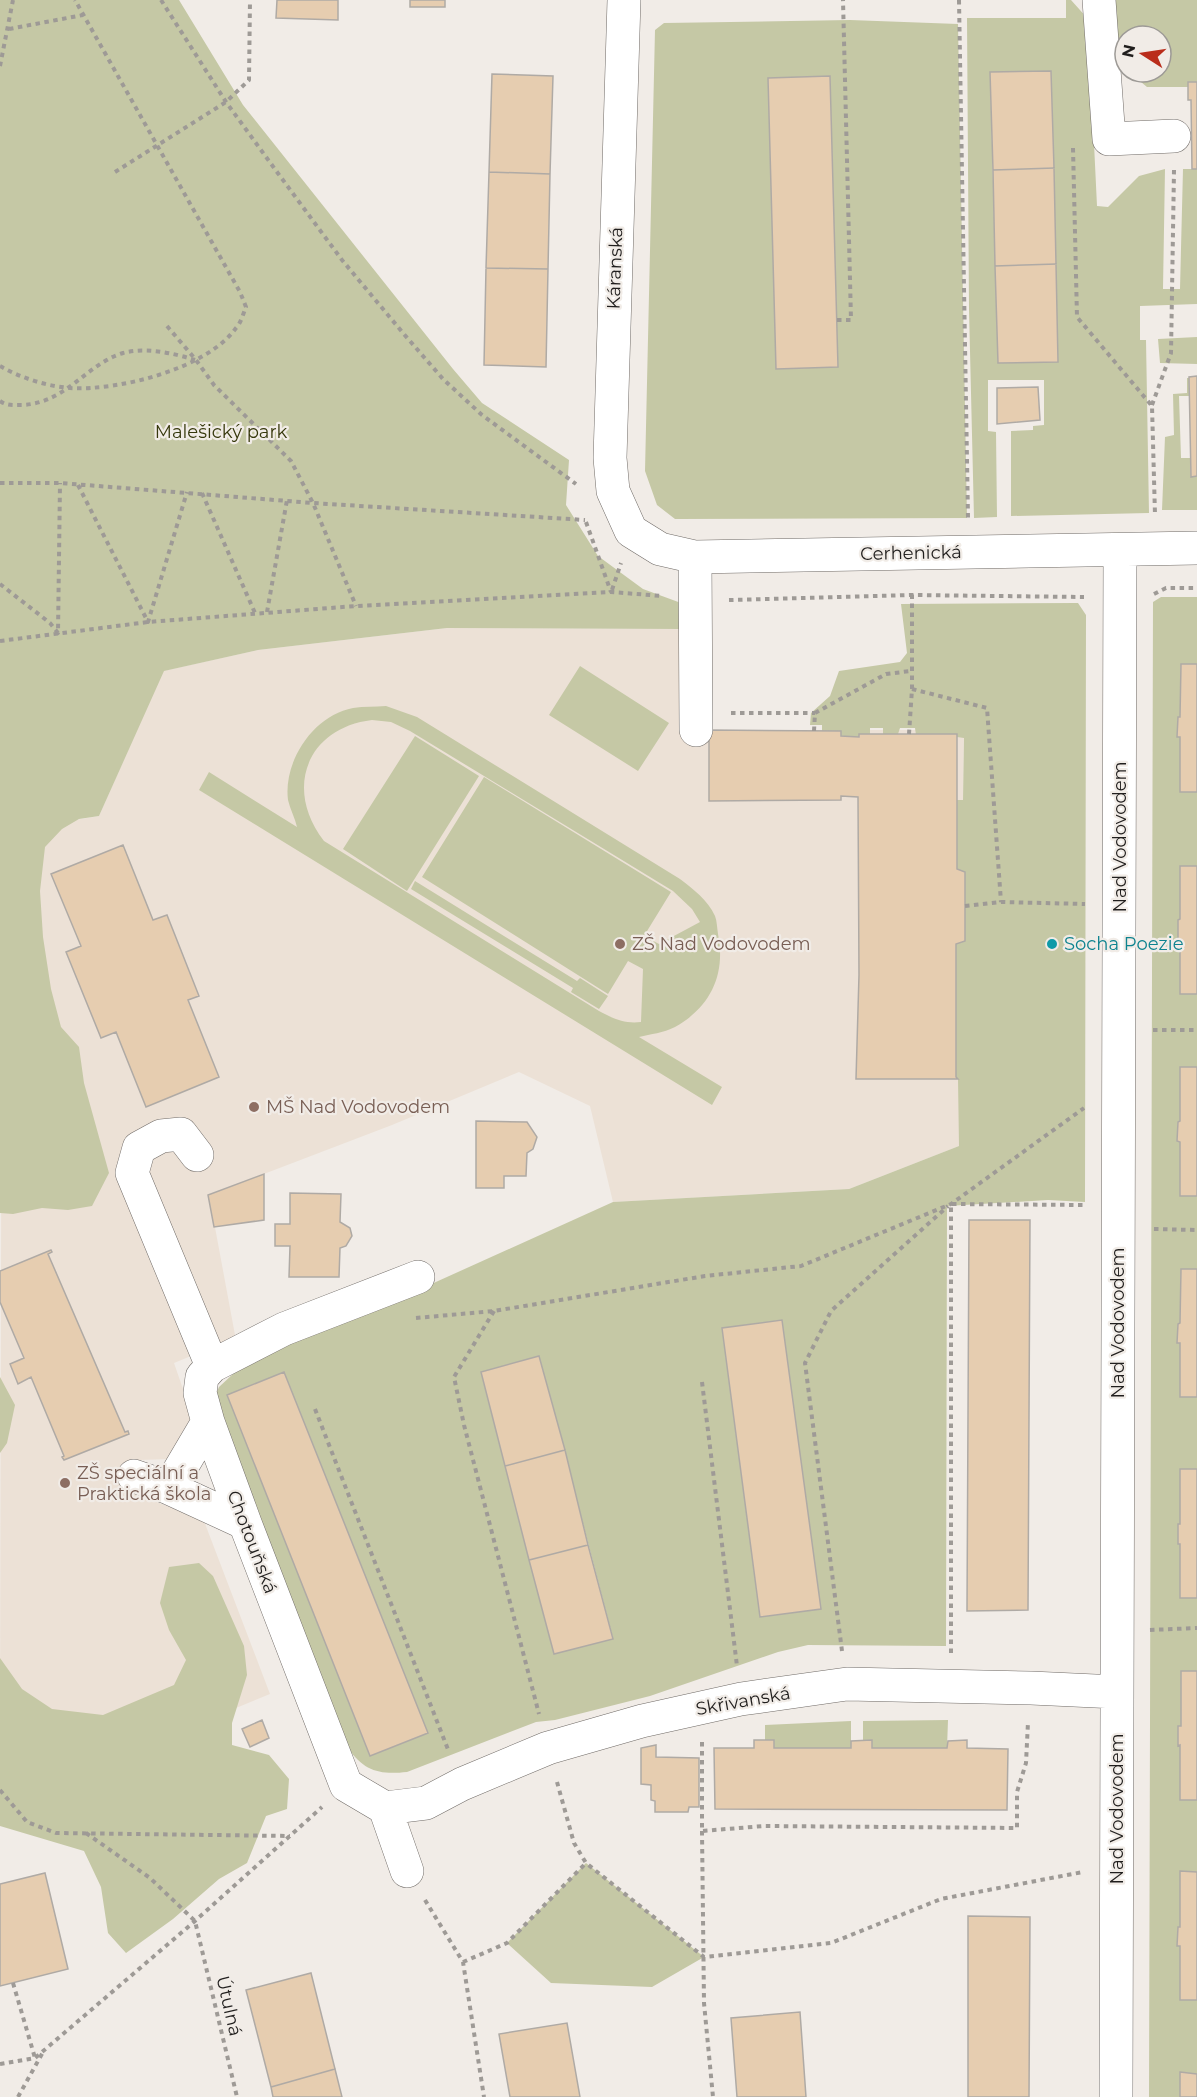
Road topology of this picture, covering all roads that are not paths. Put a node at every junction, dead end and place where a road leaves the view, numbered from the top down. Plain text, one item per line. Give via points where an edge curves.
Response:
1 (624, 0) edge
2 (1099, 0) edge
3 (1174, 136) road end
4 (631, 531) joint
5 (1197, 548) edge
6 (1120, 550) junction
7 (695, 557) junction
8 (696, 722) road end
9 (197, 1155) dead end
10 (418, 1277) dead end
11 (212, 1366) junction
12 (208, 1422) junction
13 (134, 1476) dead end
14 (169, 1488) junction
15 (245, 1523) junction
16 (1117, 1692) junction
17 (385, 1808) junction
18 (407, 1871) road end
19 (1116, 2097) edge

1 - 4 street, Káranská via 609,458 613,491
2 - 3 street via 1109,139
4 - 7 street, Cerhenická via 660,549
5 - 6 street, Cerhenická
6 - 7 street, Cerhenická
6 - 16 street, Nad Vodovodem via 1135,597 1120,883
7 - 8 street
9 - 11 street via 181,1134 161,1136 139,1148 132,1173
10 - 11 street via 284,1329
11 - 12 street, Chotouňská via 202,1377 200,1393
12 - 14 street
12 - 15 street, Chotouňská
13 - 14 street
14 - 15 street
15 - 17 street, Chotouňská via 346,1785
16 - 17 street, Skřivanská via 847,1684 741,1699 642,1721 548,1748 426,1803
16 - 19 street, Nad Vodovodem
17 - 18 street

